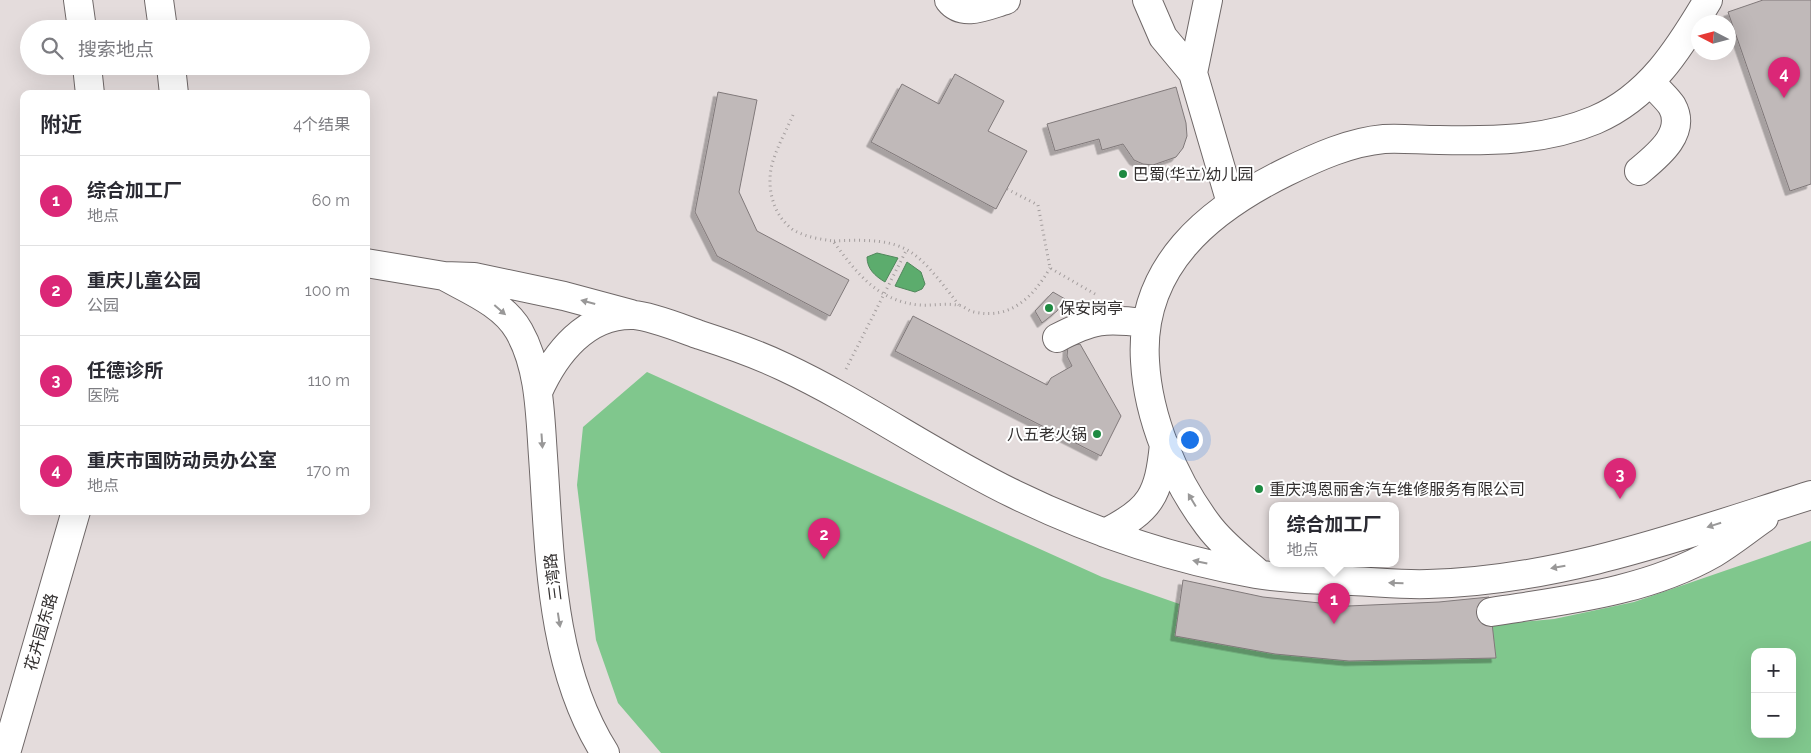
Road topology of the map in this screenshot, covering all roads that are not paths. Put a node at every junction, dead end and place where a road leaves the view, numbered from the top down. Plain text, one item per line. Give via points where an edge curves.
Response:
1 (78, 0) edge
2 (159, 0) edge
3 (949, 0) edge
4 (1006, 0) edge
5 (1147, 0) edge
6 (1208, 0) edge
7 (1708, 0) edge
8 (81, 20) edge
9 (162, 20) edge
10 (1193, 72) junction
11 (88, 75) edge
12 (172, 75) edge
13 (1651, 82) junction
14 (90, 90) edge
15 (174, 90) edge
16 (1639, 171) dead end
17 (1231, 203) junction
18 (370, 264) edge
19 (444, 276) junction
20 (634, 315) junction
21 (1146, 323) junction
22 (1057, 338) dead end
23 (538, 392) junction
24 (1164, 444) junction
25 (1798, 499) edge
26 (75, 515) edge
27 (1105, 533) junction
28 (1260, 574) junction
29 (1491, 612) dead end
30 (6, 753) edge
31 (605, 753) edge

1 - 8 street
2 - 9 street
3 - 4 street via 959,8 970,9
5 - 10 street via 1162,37
6 - 10 street
7 - 13 street via 1687,35
10 - 17 street
11 - 14 street
12 - 15 street
13 - 16 street via 1672,106 1675,131 1658,155
13 - 17 street via 1631,101 1595,120 1552,134 1499,140 1386,139 1358,143 1304,163
17 - 21 street via 1211,217 1185,243 1153,294
18 - 19 street
20 -> 19 street via 474,277
19 -> 23 street, 三湾路 via 493,304 519,331
20 - 23 street via 592,326 563,348
20 - 27 street via 738,348 785,367 1012,493
21 - 22 street via 1119,319 1092,322
21 - 24 street via 1145,370
23 -> 31 street, 三湾路 via 550,561 564,648 584,714
24 - 27 street via 1160,477 1149,502 1131,520
28 -> 24 street via 1227,547 1208,525
25 -> 28 street via 1669,540 1593,560 1508,576 1429,584
25 - 29 street via 1714,553 1654,580 1598,595
26 - 30 street, 花卉园东路
28 -> 27 street via 1149,550

